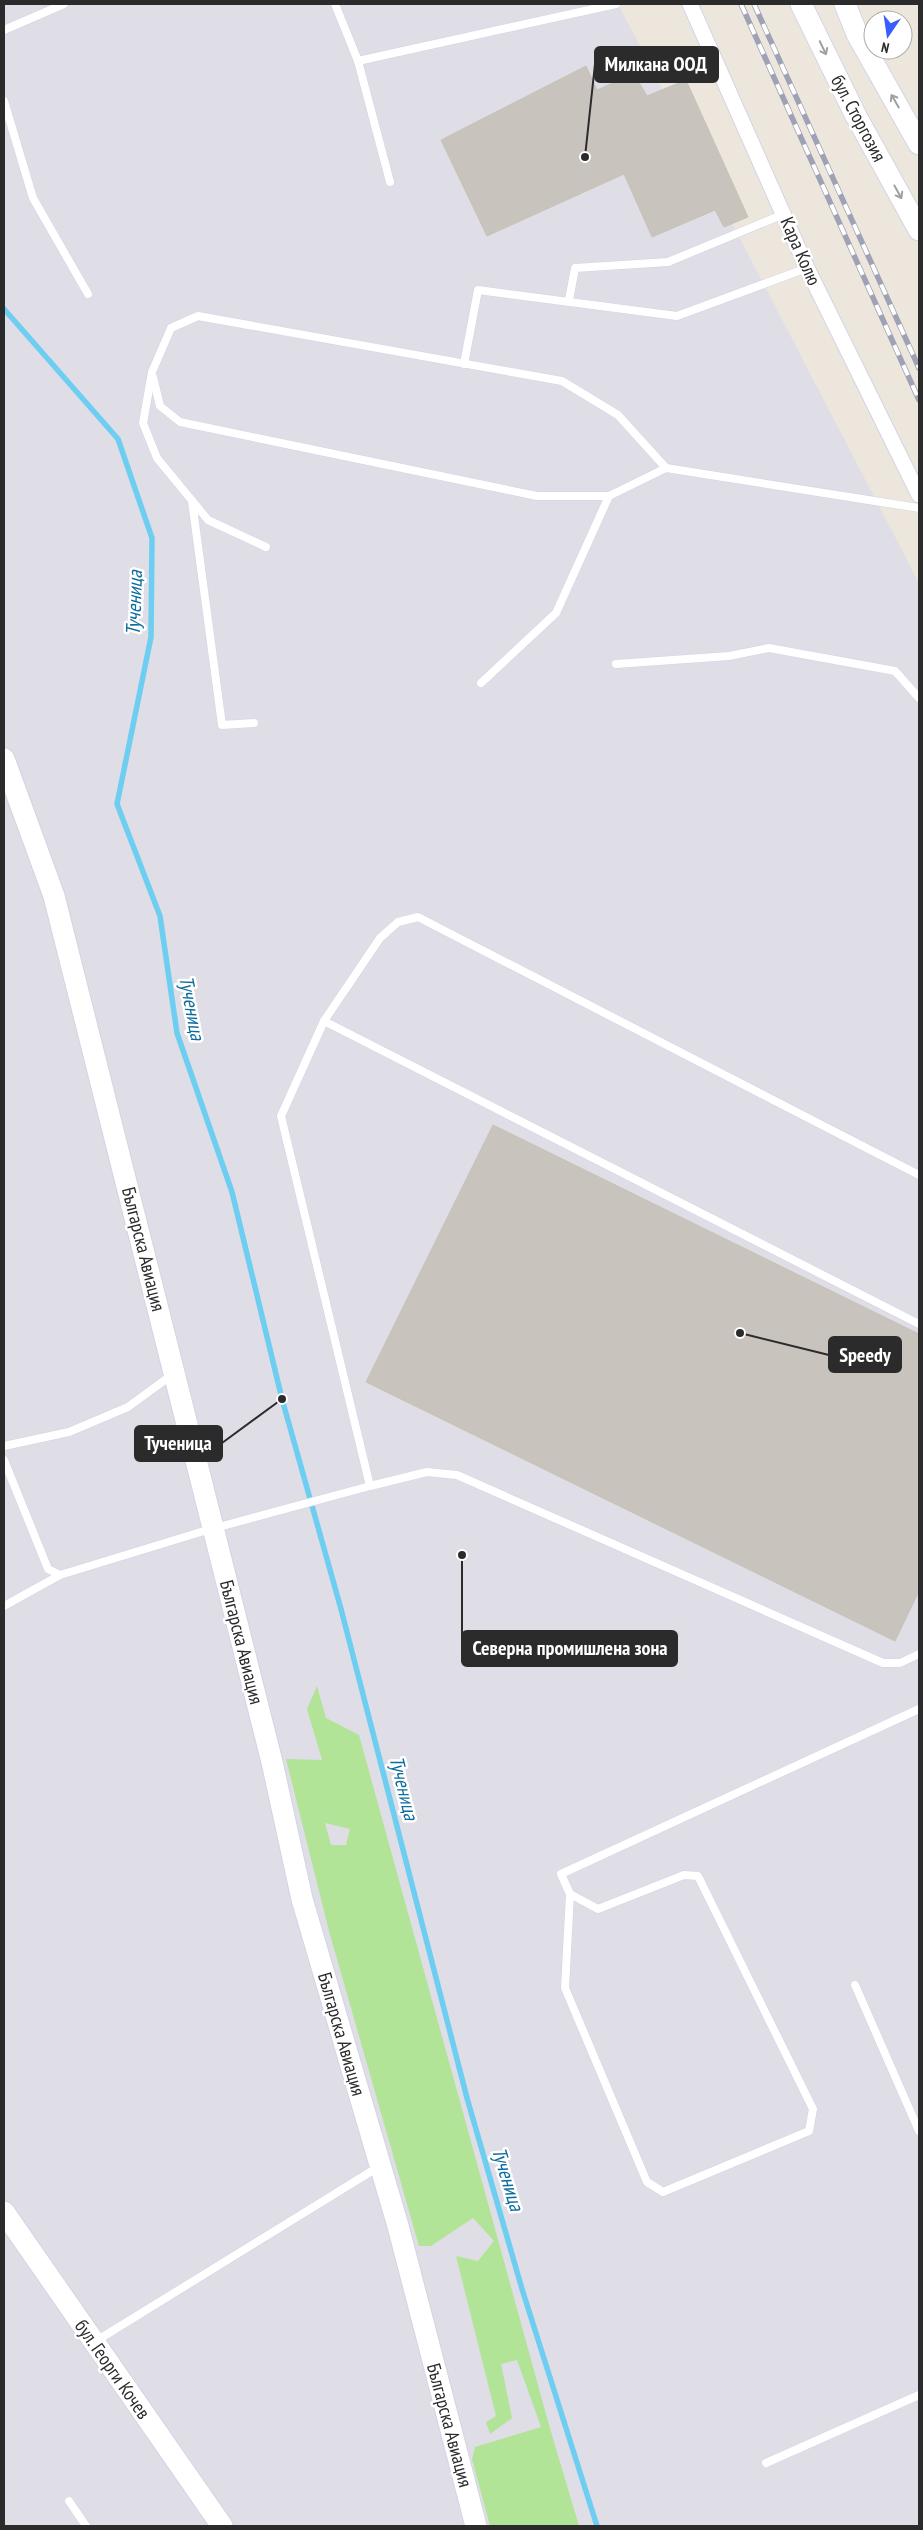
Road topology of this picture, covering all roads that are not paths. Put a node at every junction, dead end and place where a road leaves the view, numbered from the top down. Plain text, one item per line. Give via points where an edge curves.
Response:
1 (64, 4) edge
2 (336, 4) edge
3 (616, 4) edge
4 (690, 4) edge
5 (801, 4) edge
6 (845, 4) edge
7 (600, 6) edge
8 (4, 30) edge
9 (358, 61) junction
10 (4, 101) edge
11 (919, 144) edge
12 (390, 182) dead end
13 (784, 214) junction
14 (919, 230) edge
15 (807, 268) junction
16 (88, 294) dead end
17 (569, 300) junction
18 (464, 364) junction
19 (152, 372) junction
20 (666, 468) junction
21 (919, 495) edge
22 (609, 496) junction
23 (192, 501) junction
24 (919, 508) edge
25 (266, 546) dead end
26 (616, 664) dead end
27 (481, 683) dead end
28 (919, 698) edge
29 (254, 723) dead end
30 (4, 759) edge
31 (324, 1021) junction
32 (919, 1175) edge
33 (919, 1324) edge
34 (175, 1373) junction
35 (4, 1446) edge
36 (4, 1460) edge
37 (370, 1486) junction
38 (214, 1528) junction
39 (60, 1575) junction
40 (4, 1606) edge
41 (919, 1654) edge
42 (919, 1709) edge
43 (570, 1894) junction
44 (855, 1986) dead end
45 (919, 2131) edge
46 (380, 2166) junction
47 (4, 2212) edge
48 (94, 2342) junction
49 (919, 2395) edge
50 (766, 2463) dead end
51 (69, 2501) dead end
52 (86, 2526) edge
53 (222, 2526) edge
54 (476, 2526) edge

1 - 8 lane
2 - 9 lane
3 - 7 lane
4 - 13 street, Кара Колю
5 -> 14 street, бул. Сторгозия via 856,116
11 -> 6 street, бул. Сторгозия via 857,34
7 - 9 lane
9 - 12 lane
10 - 16 lane via 33,198
13 - 15 street, Кара Колю
13 - 17 lane via 668,262 575,268
15 - 17 lane via 677,316
15 - 21 street, Кара Колю
17 - 18 lane via 478,290
18 - 19 lane via 198,316 172,328
18 - 20 lane via 562,381 618,415
19 - 22 lane via 160,406 180,422 537,496
19 - 23 lane via 143,423 157,458
20 - 22 lane
20 - 24 lane
22 - 27 lane via 556,613
23 - 25 lane via 208,520
23 - 29 lane via 222,725
26 - 28 lane via 729,656 769,648 895,671
30 - 34 street, Българска Авиация via 54,896
31 - 32 lane via 380,938 398,922 418,917
31 - 33 lane
31 - 37 lane via 281,1116
34 - 35 lane via 128,1407 69,1432
34 - 38 street, Българска Авиация
36 - 39 lane via 48,1569
37 - 38 lane
37 - 41 lane via 427,1472 457,1475 883,1663 900,1663
38 - 39 lane
38 - 46 street, Българска Авиация via 302,1899
39 - 40 lane
42 - 43 lane via 561,1874
43 - 43 lane via 598,1909 684,1875 698,1876 813,2109 809,2131 663,2192 647,2182 565,1988
44 - 45 lane
46 - 48 lane
46 - 54 street, Българска Авиация
47 - 48 street, бул. Георги Кочев
48 - 53 street, бул. Георги Кочев
49 - 50 lane
51 - 52 lane

